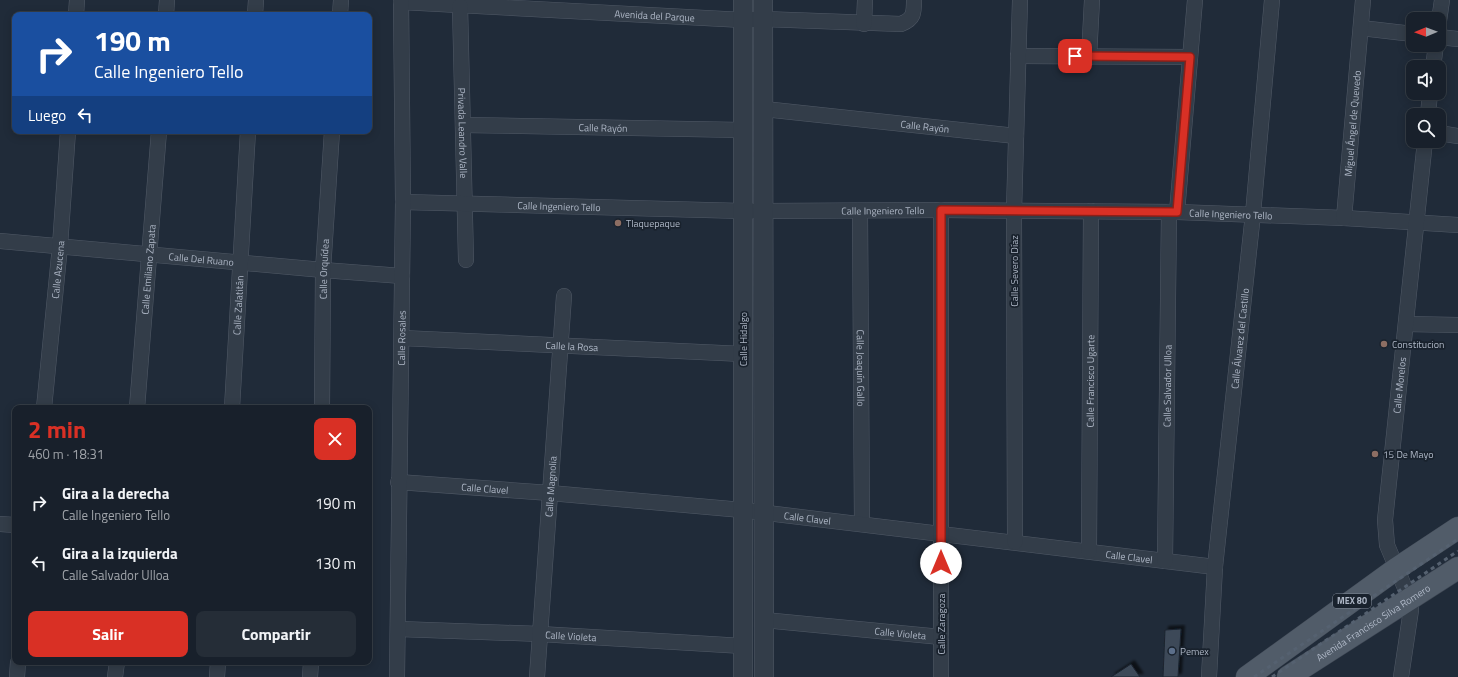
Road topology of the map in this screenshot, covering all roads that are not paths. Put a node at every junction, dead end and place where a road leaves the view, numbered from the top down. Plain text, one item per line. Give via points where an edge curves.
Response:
1 (77, 0) edge
2 (167, 0) edge
3 (256, 0) edge
4 (341, 0) edge
5 (743, 0) edge
6 (865, 0) edge
7 (914, 0) edge
8 (1020, 0) edge
9 (1092, 0) edge
10 (1195, 0) edge
11 (1272, 0) edge
12 (1363, 0) edge
13 (1442, 0) edge
14 (401, 1) edge
15 (460, 6) junction
16 (568, 6) edge
17 (763, 9) edge
18 (76, 12) edge
19 (166, 12) edge
20 (255, 12) edge
21 (340, 12) edge
22 (1440, 12) edge
23 (743, 20) junction
24 (864, 24) junction
25 (1361, 28) junction
26 (1406, 33) edge
27 (1446, 38) edge
28 (1458, 39) edge
29 (1018, 56) junction
30 (1089, 57) junction
31 (1190, 57) junction
32 (764, 109) junction
33 (463, 125) junction
34 (743, 130) junction
35 (68, 134) edge
36 (158, 134) edge
37 (248, 134) edge
38 (332, 134) edge
39 (1446, 135) edge
40 (1016, 136) junction
41 (1458, 136) edge
42 (1424, 148) edge
43 (403, 202) junction
44 (464, 204) junction
45 (941, 210) junction
46 (743, 211) junction
47 (764, 211) junction
48 (860, 211) junction
49 (1014, 211) junction
50 (1091, 211) junction
51 (1173, 212) junction
52 (1253, 214) junction
53 (1344, 218) junction
54 (1416, 223) junction
55 (1458, 226) edge
56 (0, 241) edge
57 (60, 246) junction
58 (150, 254) junction
59 (466, 260) dead end
60 (239, 263) junction
61 (323, 270) junction
62 (402, 276) junction
63 (564, 296) dead end
64 (1406, 324) junction
65 (1458, 325) edge
66 (402, 338) junction
67 (560, 345) junction
68 (743, 354) junction
69 (44, 405) edge
70 (137, 405) edge
71 (232, 405) edge
72 (322, 405) edge
73 (398, 482) junction
74 (550, 493) junction
75 (742, 510) junction
76 (764, 512) junction
77 (0, 524) edge
78 (862, 524) junction
79 (12, 525) edge
80 (1458, 528) edge
81 (941, 534) junction
82 (1015, 542) junction
83 (1088, 551) junction
84 (1165, 561) junction
85 (1216, 567) junction
86 (1458, 568) edge
87 (1396, 569) junction
88 (1410, 600) junction
89 (764, 620) junction
90 (399, 629) junction
91 (540, 634) junction
92 (941, 637) junction
93 (743, 646) junction
94 (18, 665) edge
95 (117, 665) edge
96 (218, 665) edge
97 (311, 665) edge
98 (17, 677) edge
99 (116, 677) edge
100 (217, 677) edge
101 (310, 677) edge
102 (398, 677) edge
103 (537, 677) edge
104 (743, 677) edge
105 (764, 677) edge
106 (941, 677) edge
107 (1209, 677) edge
108 (1247, 677) edge
109 (1288, 677) edge
110 (1401, 677) edge

1 - 18 street
2 - 19 street
3 - 20 street
4 - 21 street
5 - 23 street, Calle Hidalgo
6 - 24 street
7 - 24 street, Avenida del Parque via 914,14 909,21 901,24
8 - 29 street, Calle Severo Díaz
9 - 30 street
10 - 31 street, Calle Salvador Ulloa
11 - 52 street, Calle Álvarez del Castillo
12 - 25 street, Miguel Ángel de Quevedo
13 - 22 street
14 - 15 street, Avenida del Parque
14 - 43 street, Calle Rosales
15 - 16 street, Avenida del Parque
15 - 33 street, Privada Leandro Valle
16 - 23 street, Avenida del Parque
17 - 23 street, Avenida del Parque
17 - 24 street, Avenida del Parque
17 - 32 street, Calle Hidalgo
23 - 34 street, Calle Hidalgo
25 - 26 street
25 - 53 street, Miguel Ángel de Quevedo
27 - 28 street
29 - 30 street
29 - 40 street, Calle Severo Díaz
30 - 31 street
31 - 51 street, Calle Salvador Ulloa
32 - 40 street, Calle Rayón
32 - 47 street, Calle Hidalgo
33 - 34 street, Calle Rayón
33 - 44 street, Privada Leandro Valle
34 - 46 street, Calle Hidalgo
35 - 57 street, Calle Azucena
36 - 58 street, Calle Emiliano Zapata
37 - 60 street, Calle Zalatitán
38 - 61 street, Calle Orquídea
39 - 41 street
40 - 49 street, Calle Severo Díaz
42 - 54 street, Calle Morelos
43 - 44 street, Calle Ingeniero Tello
43 - 62 street, Calle Rosales
44 - 46 street, Calle Ingeniero Tello
44 - 59 street, Privada Leandro Valle
45 - 48 street, Calle Ingeniero Tello
45 - 49 street, Calle Ingeniero Tello
45 - 81 street, Calle Zaragoza
46 - 47 street, Calle Ingeniero Tello
46 - 68 street, Calle Hidalgo
47 - 48 street, Calle Ingeniero Tello
47 - 76 street, Calle Hidalgo
48 - 78 street, Calle Joaquín Gallo
49 - 50 street, Calle Ingeniero Tello
49 - 82 street, Calle Severo Díaz
50 - 51 street, Calle Ingeniero Tello
50 - 83 street, Calle Francisco Ugarte
51 - 52 street, Calle Ingeniero Tello
51 - 84 street, Calle Salvador Ulloa
52 - 53 street, Calle Ingeniero Tello
52 - 85 street, Calle Álvarez del Castillo
53 - 54 street, Calle Ingeniero Tello
54 - 55 street, Calle Ingeniero Tello
54 - 64 street, Calle Morelos
56 - 57 street, Calle Del Ruano
57 - 58 street, Calle Del Ruano
57 - 69 street, Calle Azucena
58 - 60 street, Calle Del Ruano
58 - 70 street, Calle Emiliano Zapata
60 - 61 street, Calle Del Ruano
60 - 71 street, Calle Zalatitán
61 - 62 street, Calle Del Ruano
61 - 72 street, Calle Orquídea
62 - 66 street, Calle Rosales
63 - 67 street, Calle Magnolia
64 - 65 street
64 - 87 street, Calle Morelos via 1385,520 1387,545
66 - 67 street, Calle la Rosa
66 - 73 street, Calle Rosales
67 - 68 street, Calle la Rosa
67 - 74 street, Calle Magnolia
68 - 75 street, Calle Hidalgo
73 - 74 street, Calle Clavel
73 - 90 street, Calle Rosales
74 - 75 street, Calle Clavel
74 - 91 street, Calle Magnolia
75 - 76 street, Calle Clavel
75 - 93 street, Calle Hidalgo
76 - 78 street, Calle Clavel
76 - 89 street, Calle Hidalgo
77 - 79 street
78 - 81 street, Calle Clavel
80 - 87 main road, MEX 80
81 - 82 street, Calle Clavel
81 - 92 street, Calle Zaragoza
82 - 83 street, Calle Clavel
83 - 84 street, Calle Clavel
84 - 85 street, Calle Clavel
85 - 107 street, Calle Álvarez del Castillo
86 - 88 main road, Avenida Francisco Silva Romero / MEX 80
87 - 88 street, Calle Morelos
87 - 108 main road, MEX 80
88 - 109 main road, Avenida Francisco Silva Romero / MEX 80
88 - 110 street via 1411,610
89 - 92 street, Calle Violeta
89 - 105 street, Calle Hidalgo
90 - 91 street, Calle Violeta
90 - 102 street, Calle Rosales
91 - 93 street, Calle Violeta
91 - 103 street, Calle Magnolia
92 - 106 street, Calle Zaragoza
93 - 104 street, Calle Hidalgo
94 - 98 street
95 - 99 street
96 - 100 street
97 - 101 street

